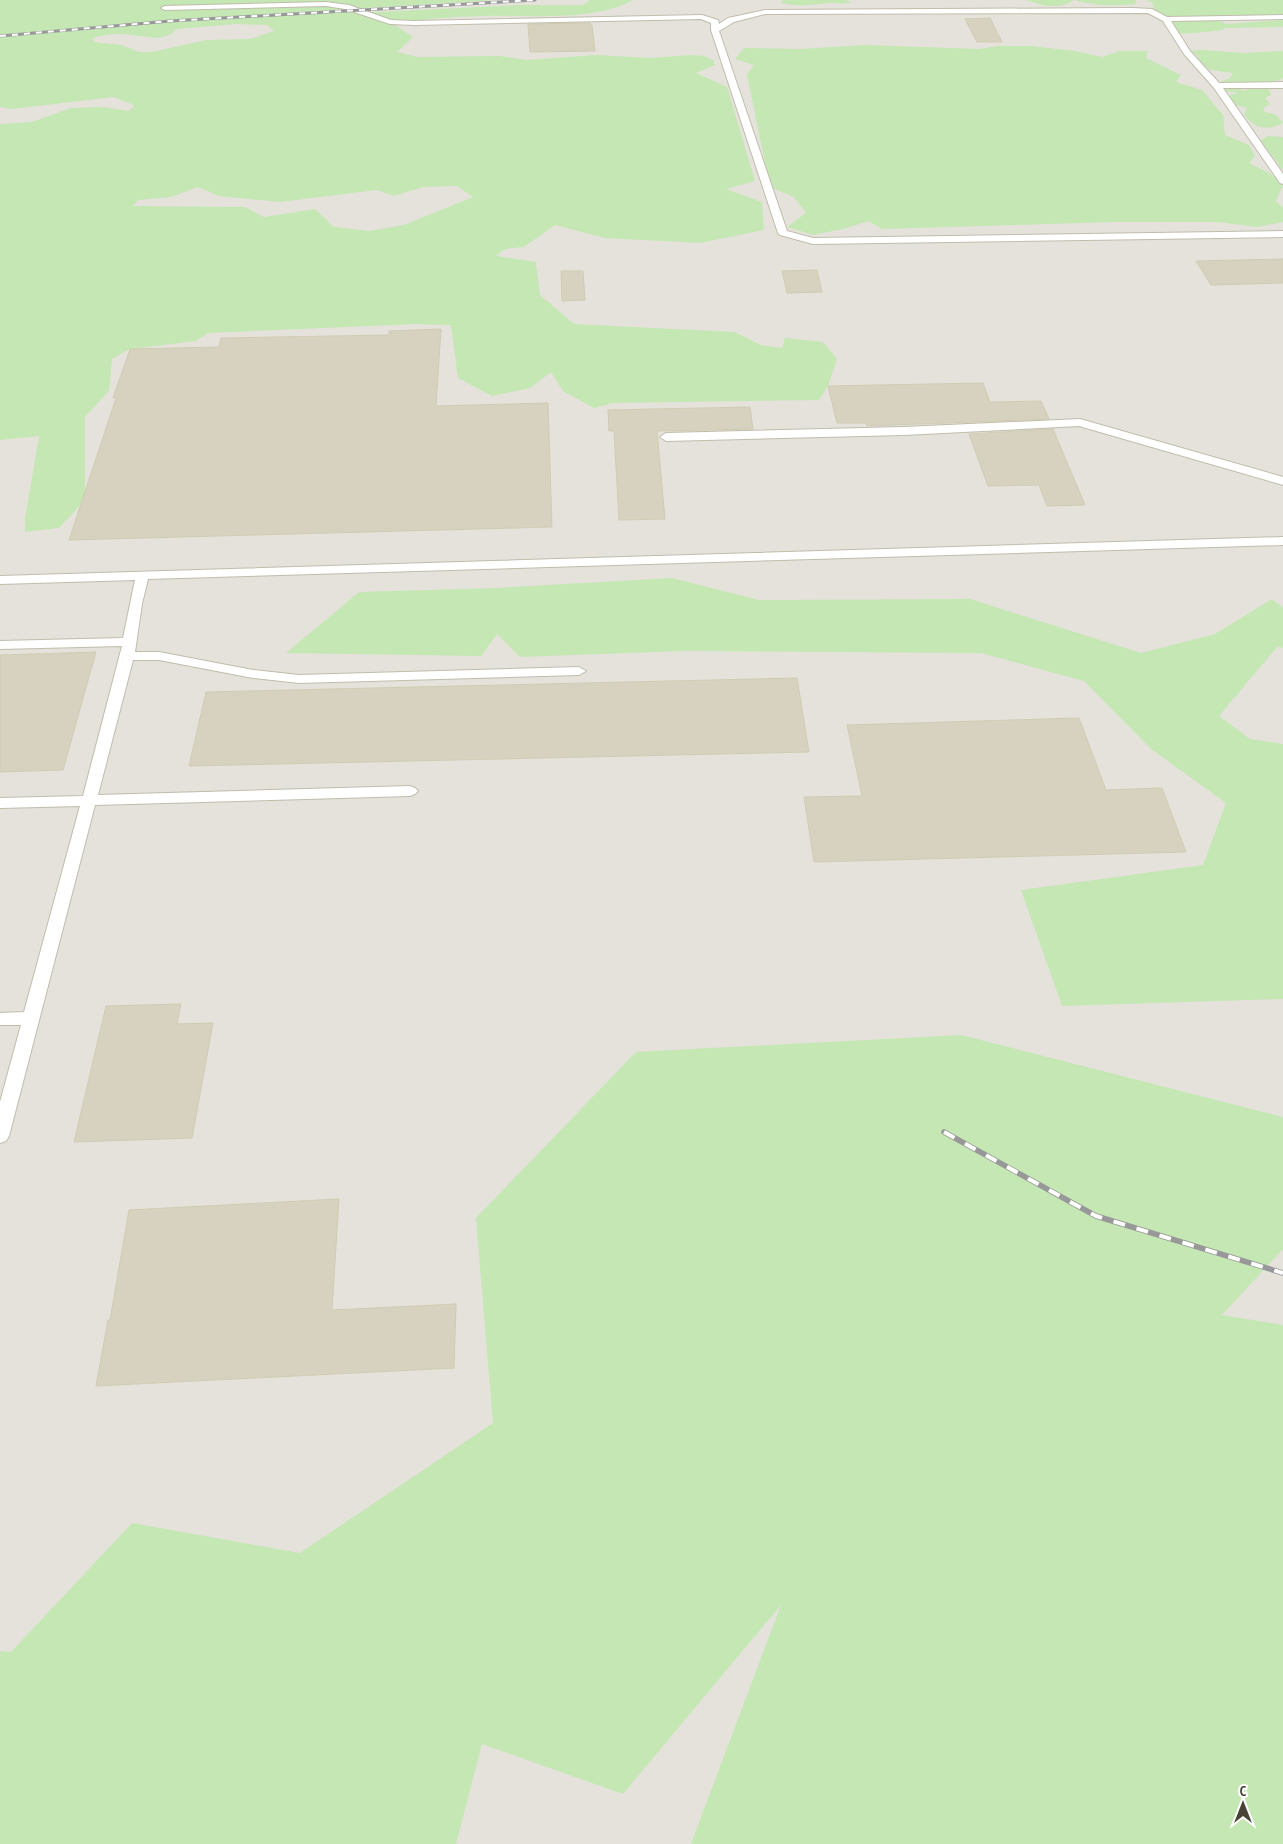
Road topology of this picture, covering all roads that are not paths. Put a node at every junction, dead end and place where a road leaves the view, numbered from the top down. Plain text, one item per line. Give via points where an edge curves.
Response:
1 (1141, 0) edge
2 (165, 8) dead end
3 (1148, 12) junction
4 (1283, 17) edge
5 (1166, 18) junction
6 (715, 30) junction
7 (1283, 85) edge
8 (1217, 86) junction
9 (1283, 181) edge
10 (1283, 234) edge
11 (666, 437) dead end
12 (1283, 481) edge
13 (1283, 541) edge
14 (142, 576) junction
15 (0, 580) edge
16 (0, 645) edge
17 (128, 649) junction
18 (579, 671) dead end
19 (410, 792) dead end
20 (89, 801) junction
21 (0, 802) edge
22 (31, 1018) junction
23 (0, 1019) edge
24 (0, 1136) edge

1 - 3 lane
2 - 6 lane via 326,4 346,7 390,22 414,23 702,17 715,22
3 - 5 lane
3 - 6 lane via 767,9 731,20
4 - 5 lane
5 - 8 lane via 1187,52
6 - 10 lane via 783,233 813,241
7 - 8 lane
8 - 9 lane
11 - 12 lane via 904,431 1080,422
13 - 14 lane
14 - 15 lane
14 - 17 lane
16 - 17 lane
17 - 18 lane via 253,674 299,679
17 - 20 lane
19 - 20 lane
20 - 21 lane
20 - 22 lane
22 - 23 lane
22 - 24 lane

